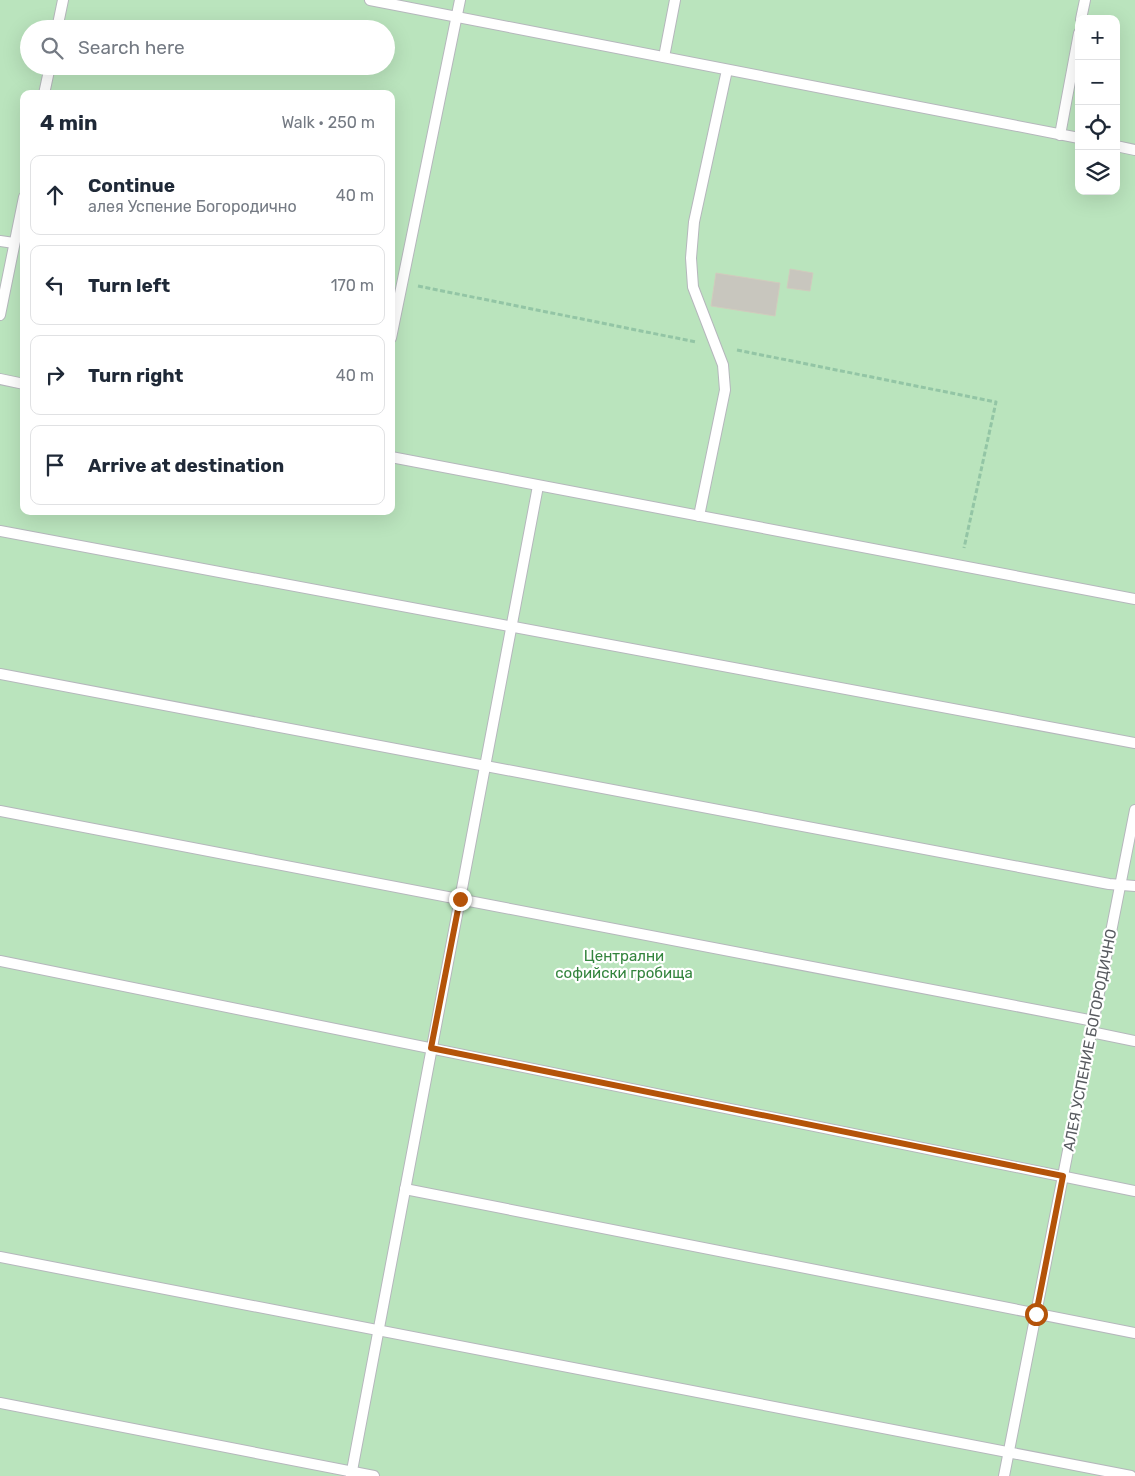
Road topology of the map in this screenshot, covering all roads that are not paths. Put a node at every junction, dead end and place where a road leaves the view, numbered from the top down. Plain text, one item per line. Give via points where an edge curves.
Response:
1 (63, 0) edge
2 (370, 0) edge
3 (460, 0) edge
4 (675, 0) edge
5 (1085, 0) edge
6 (1082, 15) edge
7 (457, 17) junction
8 (59, 20) edge
9 (1075, 54) edge
10 (664, 58) junction
11 (727, 70) junction
12 (48, 75) edge
13 (45, 90) edge
14 (1060, 135) junction
15 (1075, 137) edge
16 (1120, 147) edge
17 (1135, 150) edge
18 (20, 216) edge
19 (0, 241) edge
20 (14, 244) junction
21 (0, 315) edge
22 (395, 318) edge
23 (0, 379) edge
24 (20, 383) edge
25 (395, 458) edge
26 (538, 486) junction
27 (699, 516) junction
28 (0, 531) edge
29 (1135, 599) edge
30 (512, 627) junction
31 (0, 674) edge
32 (1135, 743) edge
33 (485, 766) junction
34 (1135, 810) edge
35 (0, 811) edge
36 (1120, 884) junction
37 (1135, 886) edge
38 (460, 899) junction
39 (0, 961) edge
40 (1094, 1021) junction
41 (1092, 1032) junction
42 (1135, 1041) edge
43 (431, 1048) junction
44 (1063, 1176) junction
45 (405, 1188) junction
46 (1135, 1190) edge
47 (0, 1257) edge
48 (1036, 1314) junction
49 (378, 1330) junction
50 (1135, 1333) edge
51 (0, 1403) edge
52 (1009, 1452) junction
53 (351, 1474) edge
54 (374, 1476) edge
55 (1004, 1476) edge
56 (1131, 1476) edge

1 - 8 lane
2 - 7 lane
3 - 7 lane
4 - 10 lane
5 - 6 lane
7 - 10 lane
7 - 22 lane
9 - 14 lane
10 - 11 lane
11 - 14 lane
11 - 27 lane via 694,222 691,258 693,287 723,365 725,390
12 - 13 lane
14 - 15 lane
16 - 17 lane
18 - 20 lane
19 - 20 lane
20 - 21 lane
23 - 24 lane
25 - 26 lane
26 - 27 lane
26 - 30 lane
27 - 29 lane
28 - 30 lane
30 - 32 lane
30 - 33 lane
31 - 33 lane
33 - 36 lane
33 - 38 lane
34 - 36 lane, АЛЕЯ УСПЕНИЕ БОГОРОДИЧНО
35 - 38 lane
36 - 37 lane
36 - 40 lane, АЛЕЯ УСПЕНИЕ БОГОРОДИЧНО
38 - 40 lane
38 - 43 lane
39 - 43 lane
40 - 41 lane, АЛЕЯ УСПЕНИЕ БОГОРОДИЧНО
41 - 42 lane
41 - 44 lane, АЛЕЯ УСПЕНИЕ БОГОРОДИЧНО
43 - 44 lane
43 - 45 lane
44 - 46 lane
44 - 48 lane, АЛЕЯ УСПЕНИЕ БОГОРОДИЧНО
45 - 48 lane
45 - 49 lane
47 - 49 lane
48 - 50 lane
48 - 52 lane, АЛЕЯ УСПЕНИЕ БОГОРОДИЧНО
49 - 52 lane
49 - 53 lane
51 - 53 lane
52 - 55 lane, АЛЕЯ УСПЕНИЕ БОГОРОДИЧНО
52 - 56 lane
53 - 54 lane

